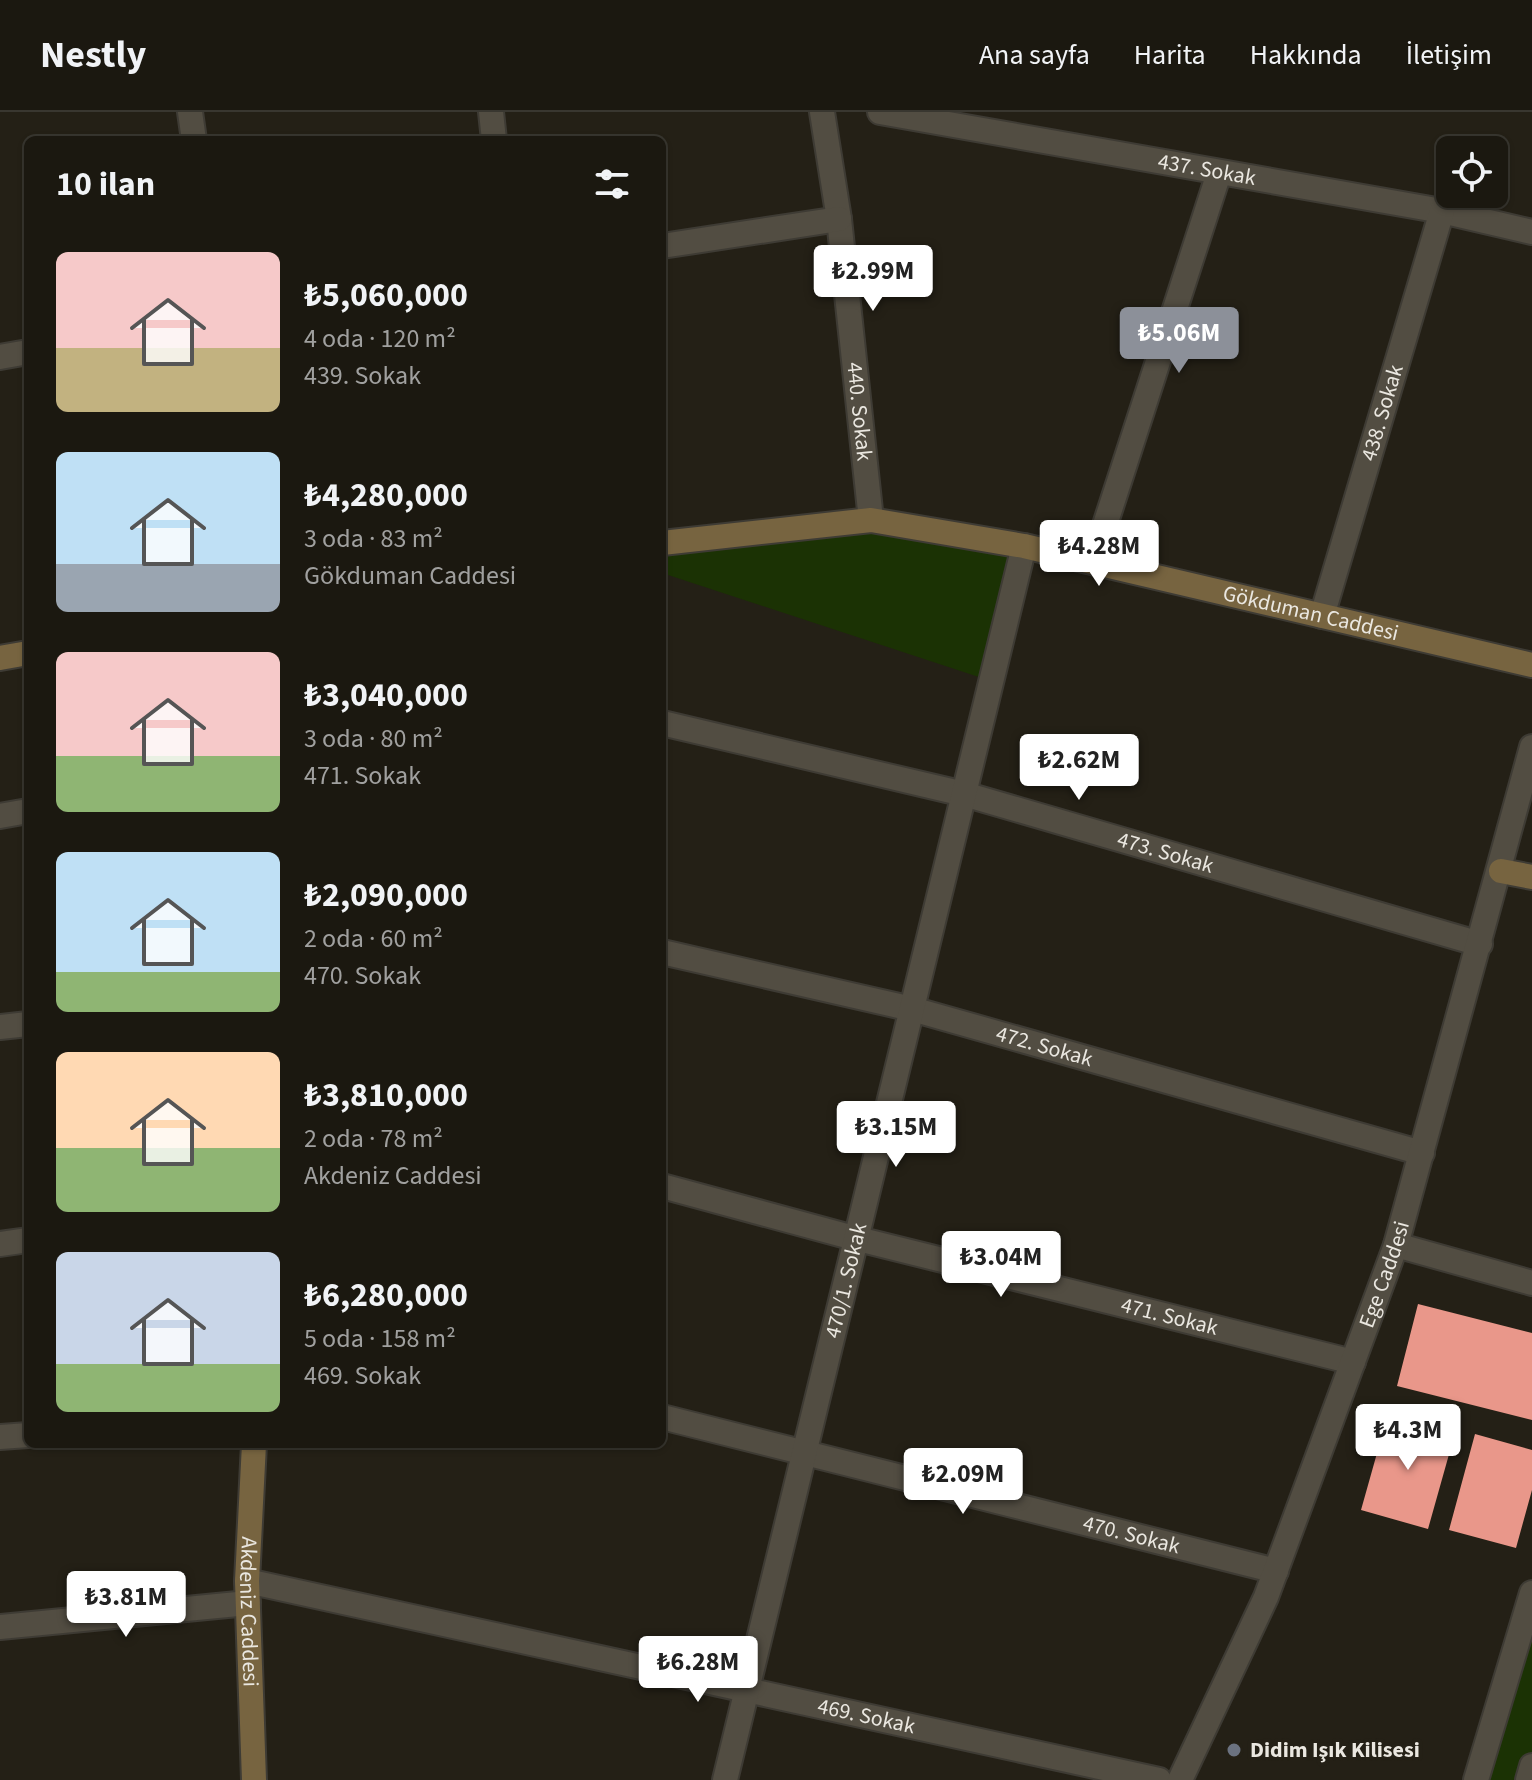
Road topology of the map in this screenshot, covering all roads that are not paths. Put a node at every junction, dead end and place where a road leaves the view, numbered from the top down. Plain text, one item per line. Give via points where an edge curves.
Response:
1 (190, 112) edge
2 (491, 112) edge
3 (822, 112) edge
4 (880, 112) edge
5 (193, 136) edge
6 (494, 136) edge
7 (1219, 173) junction
8 (1442, 211) junction
9 (839, 219) junction
10 (1532, 232) edge
11 (666, 245) edge
12 (24, 353) edge
13 (0, 357) edge
14 (871, 520) junction
15 (666, 543) edge
16 (1024, 546) junction
17 (1093, 562) junction
18 (1322, 616) junction
19 (24, 654) edge
20 (0, 658) edge
21 (1532, 665) edge
22 (666, 724) edge
23 (1532, 747) edge
24 (964, 794) junction
25 (24, 812) edge
26 (0, 816) edge
27 (1501, 871) junction
28 (1532, 877) edge
29 (1480, 944) junction
30 (666, 953) edge
31 (912, 1009) junction
32 (24, 1024) edge
33 (0, 1027) edge
34 (1422, 1153) junction
35 (666, 1187) edge
36 (854, 1238) junction
37 (24, 1241) edge
38 (0, 1244) edge
39 (1396, 1245) junction
40 (1532, 1283) edge
41 (1353, 1362) junction
42 (666, 1418) edge
43 (24, 1435) edge
44 (0, 1437) edge
45 (254, 1448) edge
46 (805, 1450) junction
47 (1276, 1571) junction
48 (247, 1592) junction
49 (1532, 1593) edge
50 (0, 1627) edge
51 (748, 1691) junction
52 (1532, 1766) edge
53 (254, 1780) edge
54 (725, 1780) edge
55 (1159, 1780) edge
56 (1180, 1780) edge
57 (1476, 1780) edge
58 (1528, 1780) edge

1 - 5 street
2 - 6 street
3 - 9 street, 440. Sokak
4 - 7 street, 437. Sokak
7 - 8 street, 437. Sokak
7 - 17 street
8 - 10 street, 437. Sokak
8 - 18 street, 438. Sokak
9 - 11 street
9 - 14 street, 440. Sokak
12 - 13 street
14 - 15 street, Gökduman Caddesi
14 - 16 street, Gökduman Caddesi
16 - 17 street, Gökduman Caddesi
16 - 24 street, 470/1. Sokak
17 - 18 street, Gökduman Caddesi
18 - 21 street, Gökduman Caddesi
19 - 20 street
22 - 24 street, 473. Sokak
23 - 27 street, Ege Caddesi
24 - 29 street, 473. Sokak
24 - 31 street, 470/1. Sokak
25 - 26 street
27 - 28 street
27 - 29 street, Ege Caddesi
29 - 34 street, Ege Caddesi
30 - 31 street, 472. Sokak
31 - 34 street, 472. Sokak
31 - 36 street, 470/1. Sokak
32 - 33 street
34 - 39 street, Ege Caddesi
35 - 36 street, 471. Sokak
36 - 41 street, 471. Sokak
36 - 46 street, 470/1. Sokak
37 - 38 street
39 - 40 street
39 - 41 street, Ege Caddesi
41 - 47 street, Ege Caddesi
42 - 46 street, 470. Sokak
43 - 44 street
45 - 48 street, Akdeniz Caddesi
46 - 47 street, 470. Sokak
46 - 51 street, 470/1. Sokak
47 - 56 street, Ege Caddesi
48 - 50 street, 469. Sokak
48 - 51 street, 469. Sokak
48 - 53 street, Akdeniz Caddesi
49 - 57 street
51 - 54 street, 470/1. Sokak
51 - 55 street, 469. Sokak
52 - 58 street

